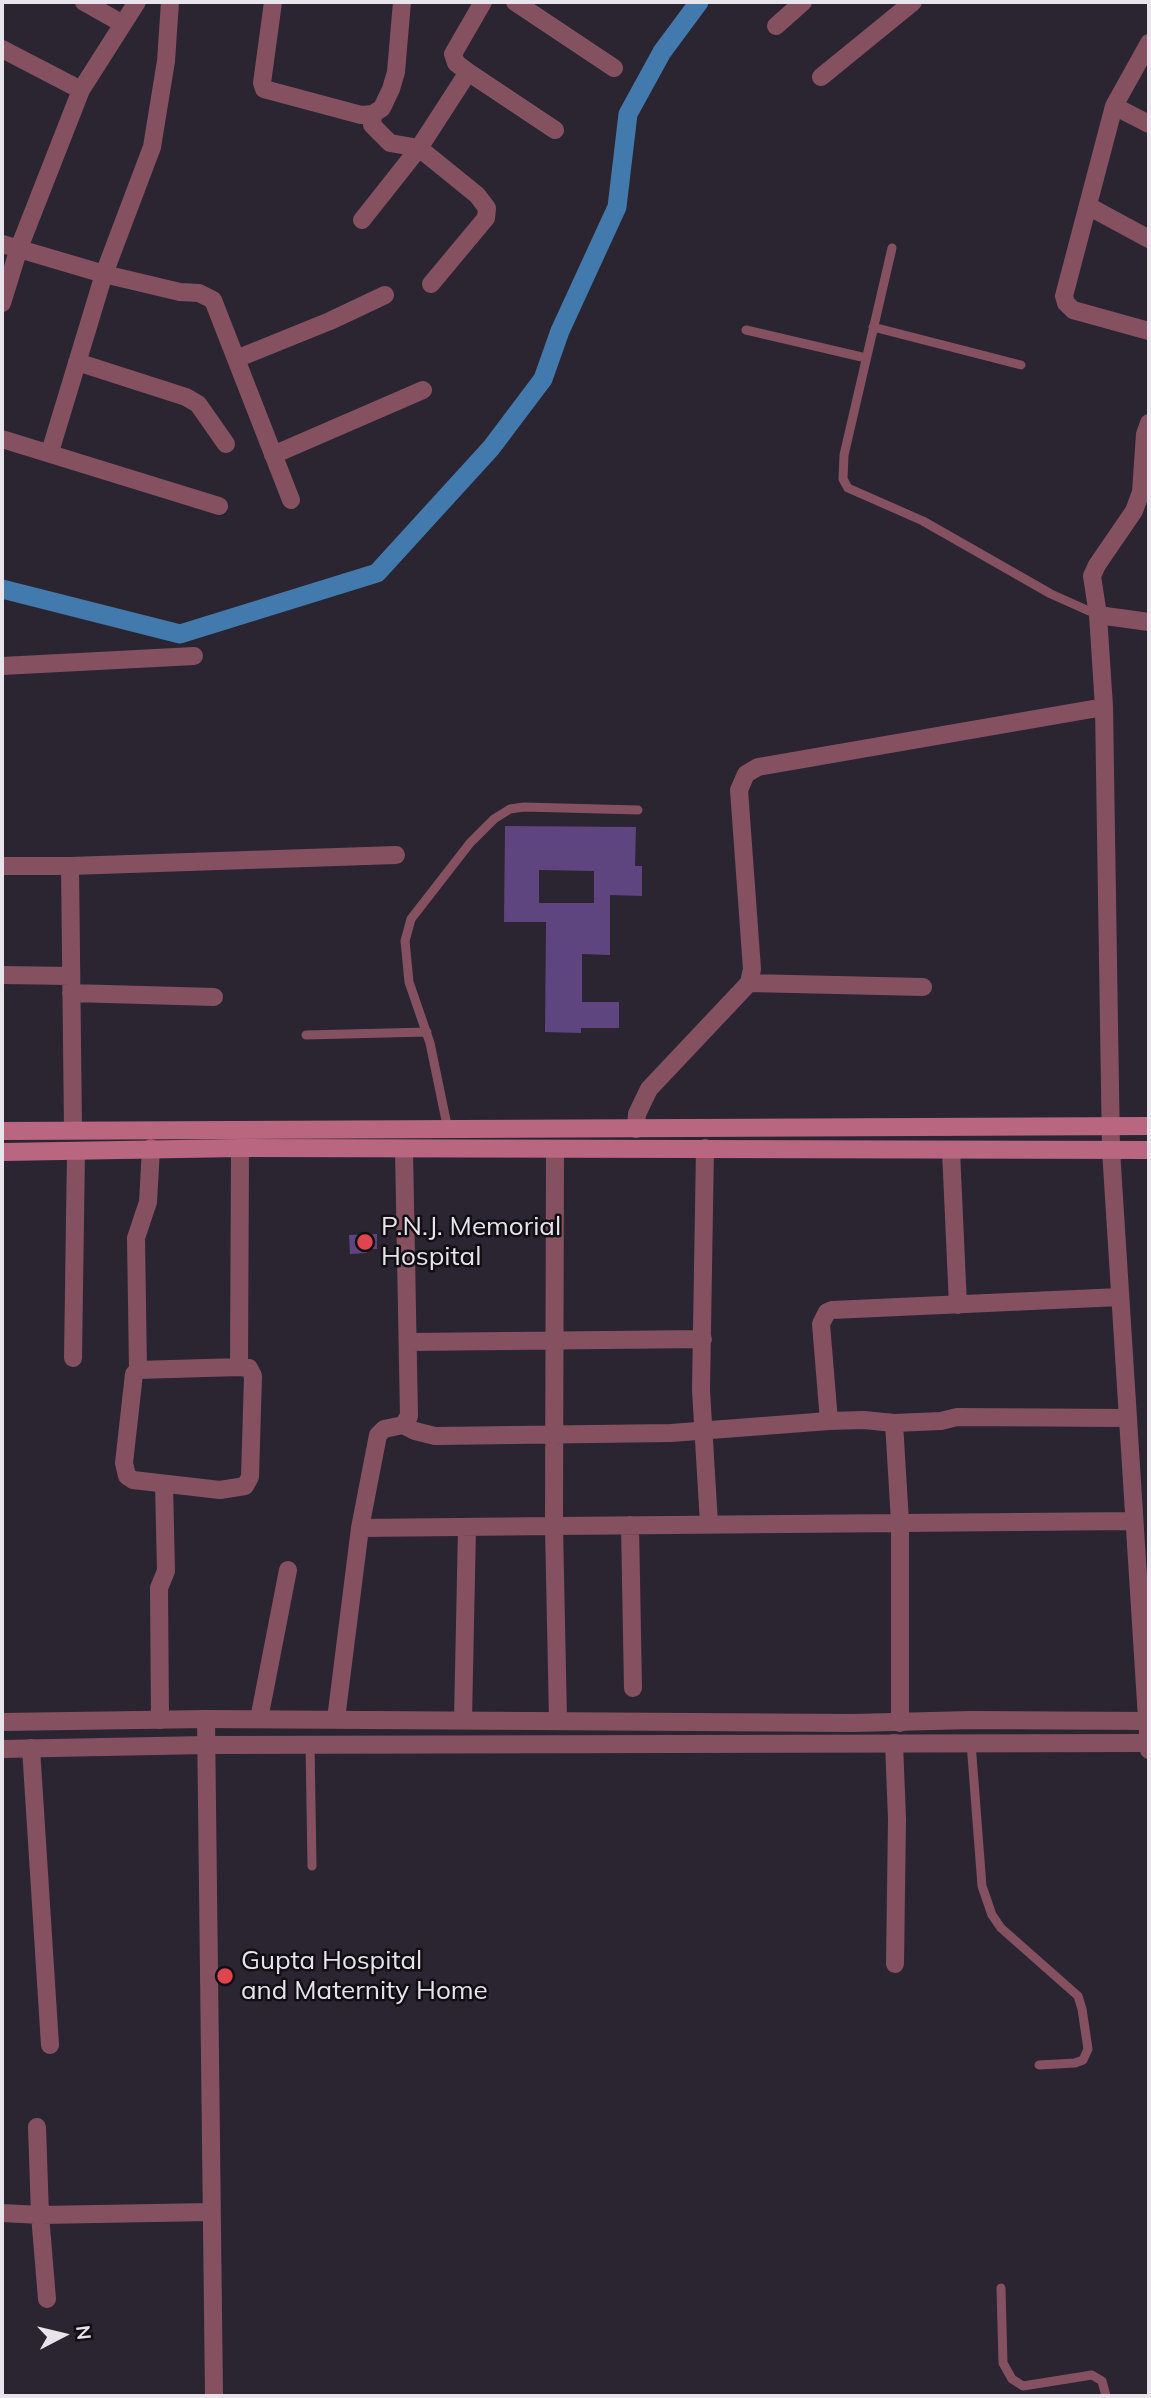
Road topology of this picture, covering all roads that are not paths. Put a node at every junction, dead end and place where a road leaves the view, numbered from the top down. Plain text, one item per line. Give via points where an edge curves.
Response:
1 (84, 2) edge
2 (137, 2) edge
3 (170, 2) edge
4 (272, 2) edge
5 (402, 2) edge
6 (483, 2) edge
7 (515, 2) edge
8 (803, 2) edge
9 (913, 2) edge
10 (123, 24) junction
11 (776, 26) dead end
12 (1149, 43) edge
13 (2, 49) edge
14 (614, 68) dead end
15 (468, 72) junction
16 (821, 77) dead end
17 (81, 90) junction
18 (1114, 106) junction
19 (373, 114) junction
20 (1149, 124) edge
21 (555, 130) dead end
22 (419, 148) junction
23 (1087, 206) junction
24 (362, 219) dead end
25 (1149, 239) edge
26 (10, 246) edge
27 (892, 248) dead end
28 (104, 274) junction
29 (431, 284) dead end
30 (385, 295) dead end
31 (2, 303) edge
32 (873, 327) junction
33 (746, 331) dead end
34 (1149, 331) edge
35 (866, 358) junction
36 (236, 359) junction
37 (77, 362) junction
38 (1021, 365) dead end
39 (423, 390) dead end
40 (1149, 423) edge
41 (2, 439) edge
42 (226, 444) dead end
43 (50, 452) junction
44 (273, 455) junction
45 (290, 500) dead end
46 (219, 506) dead end
47 (1098, 615) junction
48 (1149, 622) edge
49 (194, 656) dead end
50 (2, 666) edge
51 (1104, 706) junction
52 (638, 810) dead end
53 (396, 855) dead end
54 (2, 866) edge
55 (70, 866) junction
56 (2, 975) edge
57 (749, 983) junction
58 (71, 985) junction
59 (923, 987) dead end
60 (214, 997) dead end
61 (427, 1032) junction
62 (306, 1035) dead end
63 (1111, 1126) junction
64 (1149, 1126) edge
65 (514, 1128) junction
66 (73, 1129) junction
67 (636, 1129) junction
68 (2, 1130) edge
69 (448, 1130) junction
70 (240, 1148) junction
71 (705, 1148) junction
72 (150, 1149) junction
73 (515, 1149) junction
74 (404, 1150) junction
75 (555, 1150) junction
76 (1111, 1150) junction
77 (1149, 1150) edge
78 (75, 1151) junction
79 (951, 1151) junction
80 (2, 1152) edge
81 (1120, 1297) junction
82 (958, 1305) junction
83 (554, 1339) junction
84 (703, 1339) junction
85 (408, 1342) junction
86 (74, 1358) dead end
87 (239, 1367) junction
88 (138, 1370) junction
89 (1128, 1418) junction
90 (829, 1421) junction
91 (894, 1423) junction
92 (403, 1425) junction
93 (703, 1431) junction
94 (554, 1435) junction
95 (164, 1484) junction
96 (1134, 1521) junction
97 (900, 1522) junction
98 (709, 1524) junction
99 (630, 1525) junction
100 (554, 1526) junction
101 (467, 1527) junction
102 (360, 1528) junction
103 (288, 1570) dead end
104 (633, 1688) dead end
105 (206, 1719) junction
106 (259, 1719) junction
107 (337, 1719) junction
108 (160, 1720) junction
109 (463, 1720) junction
110 (558, 1720) junction
111 (1148, 1721) edge
112 (2, 1722) edge
113 (900, 1723) junction
114 (894, 1743) junction
115 (971, 1743) junction
116 (1149, 1743) edge
117 (310, 1744) junction
118 (206, 1745) junction
119 (31, 1748) junction
120 (2, 1749) edge
121 (1149, 1750) edge
122 (312, 1866) dead end
123 (895, 1964) dead end
124 (50, 2045) dead end
125 (1039, 2064) dead end
126 (37, 2127) dead end
127 (211, 2211) junction
128 (2, 2213) edge
129 (40, 2215) junction
130 (1001, 2288) dead end
131 (47, 2298) dead end
132 (214, 2396) edge
133 (1106, 2396) edge

1 - 10 street
2 - 10 street
3 - 28 street via 152,146
4 - 19 street via 264,89 361,115
5 - 19 street via 396,72 382,108
6 - 15 street via 453,54
7 - 14 street
8 - 11 street
9 - 16 street
10 - 17 street
12 - 18 street
13 - 17 street
15 - 21 street
15 - 22 street
17 - 26 street
18 - 20 street
18 - 23 street
19 - 22 street via 372,125 390,143
22 - 24 street
22 - 29 street via 487,208 486,218
23 - 25 street
23 - 34 street via 1068,275 1066,303 1073,310
26 - 28 street
26 - 31 street
27 - 32 lane
28 - 36 street via 207,295
28 - 37 street
30 - 36 street
32 - 35 lane
32 - 38 lane
33 - 35 lane
35 - 47 lane via 842,470 848,488 923,521 1051,594
36 - 44 street
37 - 42 street via 186,397 198,404
37 - 43 street
39 - 44 street
40 - 47 street via 1141,492 1092,576
41 - 43 street
43 - 46 street
44 - 45 street
47 - 48 street
47 - 51 street
49 - 50 street
51 - 57 street via 758,767 746,774 739,790 752,969
51 - 63 street
52 - 61 lane via 510,808 470,843 411,919 405,941 409,982
53 - 55 street
54 - 55 street
55 - 58 street
56 - 58 street
57 - 59 street
57 - 67 street via 649,1089 636,1114
58 - 60 street
58 - 66 street
61 - 62 lane
61 - 69 lane
63 - 64 main road
63 - 67 main road
63 - 76 street
65 - 67 main road
65 - 69 main road
65 - 73 main road
66 - 68 main road
66 - 69 main road
70 - 72 main road
70 - 74 main road
70 - 87 street
71 - 75 main road
71 - 79 main road
71 - 84 street
72 - 78 main road
72 - 88 street via 148,1202 136,1238
73 - 74 main road
73 - 75 main road
74 - 85 street
75 - 83 street
76 - 77 main road
76 - 79 main road
76 - 81 street
78 - 80 main road
78 - 86 street
79 - 82 street
81 - 82 street
81 - 89 street
82 - 90 street via 827,1312 821,1324
83 - 84 street
83 - 85 street
83 - 94 street
84 - 93 street
85 - 92 street via 409,1416
87 - 88 street
87 - 95 street via 249,1368 253,1376 248,1482 220,1490
88 - 95 street via 125,1470 133,1480
89 - 91 street via 957,1417
89 - 96 street
90 - 91 street
90 - 93 street
91 - 97 street
92 - 94 street via 435,1436
92 - 102 street via 378,1435
93 - 94 street
93 - 98 street
94 - 100 street
95 - 108 street
96 - 97 street
96 - 111 street
97 - 98 street
97 - 113 street
98 - 99 street
99 - 100 street
99 - 104 street
100 - 101 street
100 - 110 street
101 - 102 street
101 - 109 street
102 - 107 street
103 - 106 street
105 - 106 street
105 - 108 street
105 - 118 street
106 - 107 street
107 - 109 street
108 - 112 street
109 - 110 street
110 - 113 street
111 - 113 street
111 - 116 street
114 - 115 street
114 - 117 street
114 - 123 street
115 - 116 street
115 - 125 lane via 982,1886 992,1915 1078,1996 1082,2009 1088,2049 1083,2060
116 - 121 street
117 - 118 street
117 - 122 lane
118 - 119 street
118 - 127 street
119 - 120 street
119 - 124 street
126 - 129 street
127 - 129 street
127 - 132 street
128 - 129 street
129 - 131 street
130 - 133 lane via 1003,2363 1012,2379 1023,2386 1092,2375 1102,2381

